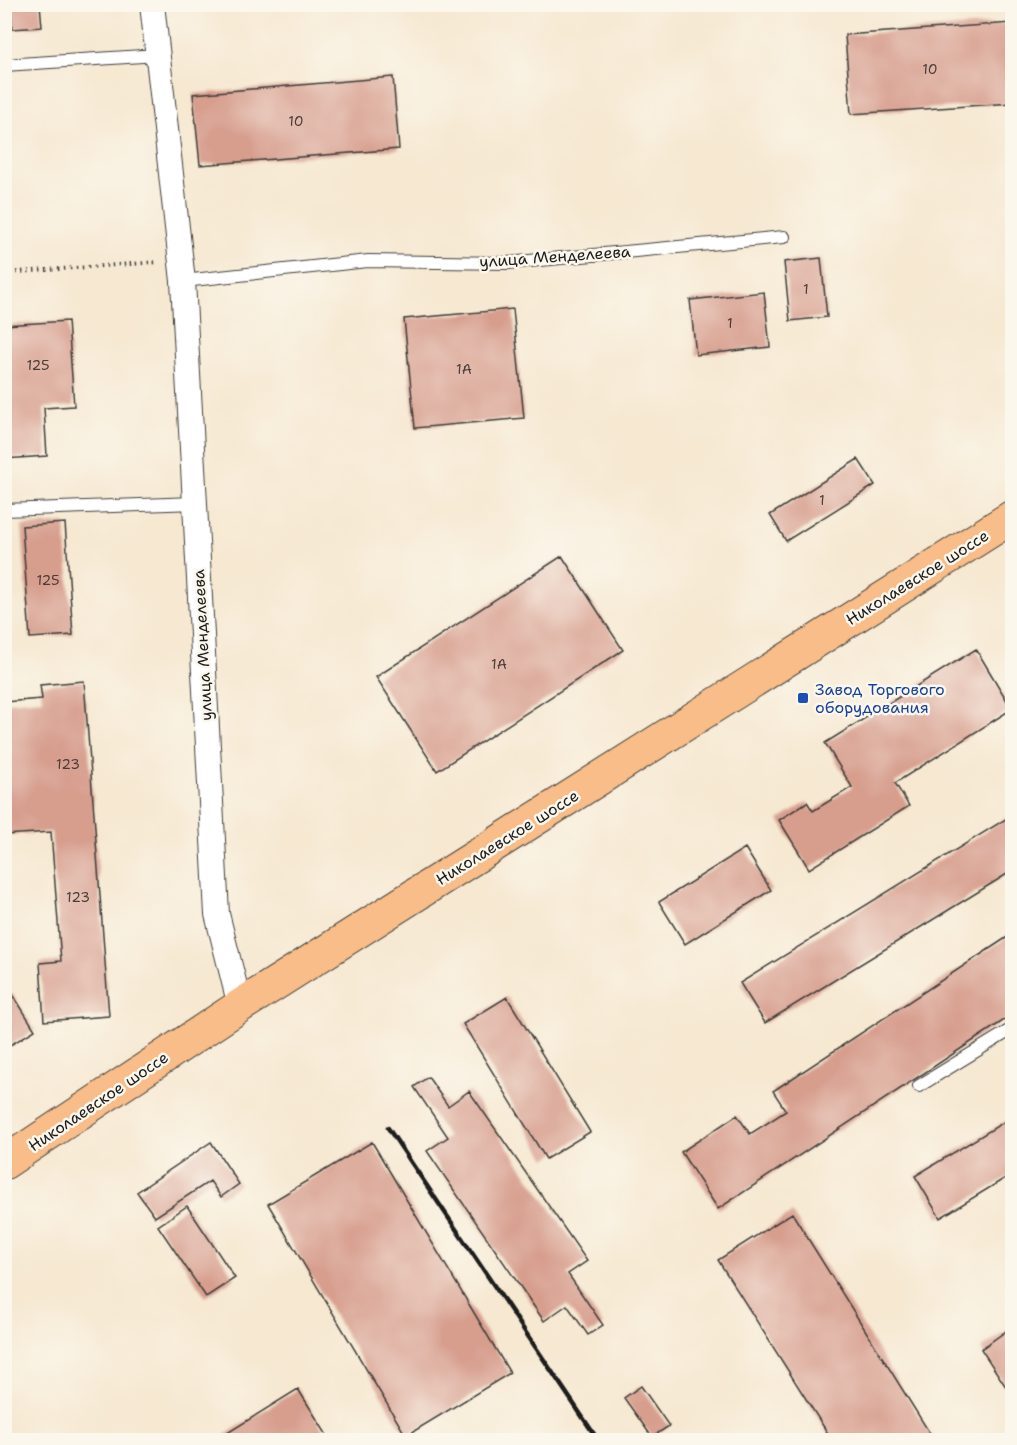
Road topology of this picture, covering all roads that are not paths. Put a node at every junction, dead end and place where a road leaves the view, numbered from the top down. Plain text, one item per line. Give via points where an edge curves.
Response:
1 (152, 4) edge
2 (158, 55) junction
3 (4, 65) edge
4 (784, 237) dead end
5 (182, 270) junction
6 (195, 503) junction
7 (4, 510) edge
8 (1012, 517) edge
9 (240, 1006) junction
10 (1012, 1029) edge
11 (919, 1086) dead end
12 (4, 1163) edge

1 - 2 street, улица Менделеева
2 - 3 lane
2 - 5 street, улица Менделеева
4 - 5 lane, улица Менделеева via 508,263 368,261
5 - 6 street, улица Менделеева
6 - 7 lane
6 - 9 street, улица Менделеева via 217,914
8 - 9 main road, Николаевское шоссе
9 - 12 main road, Николаевское шоссе
10 - 11 lane

